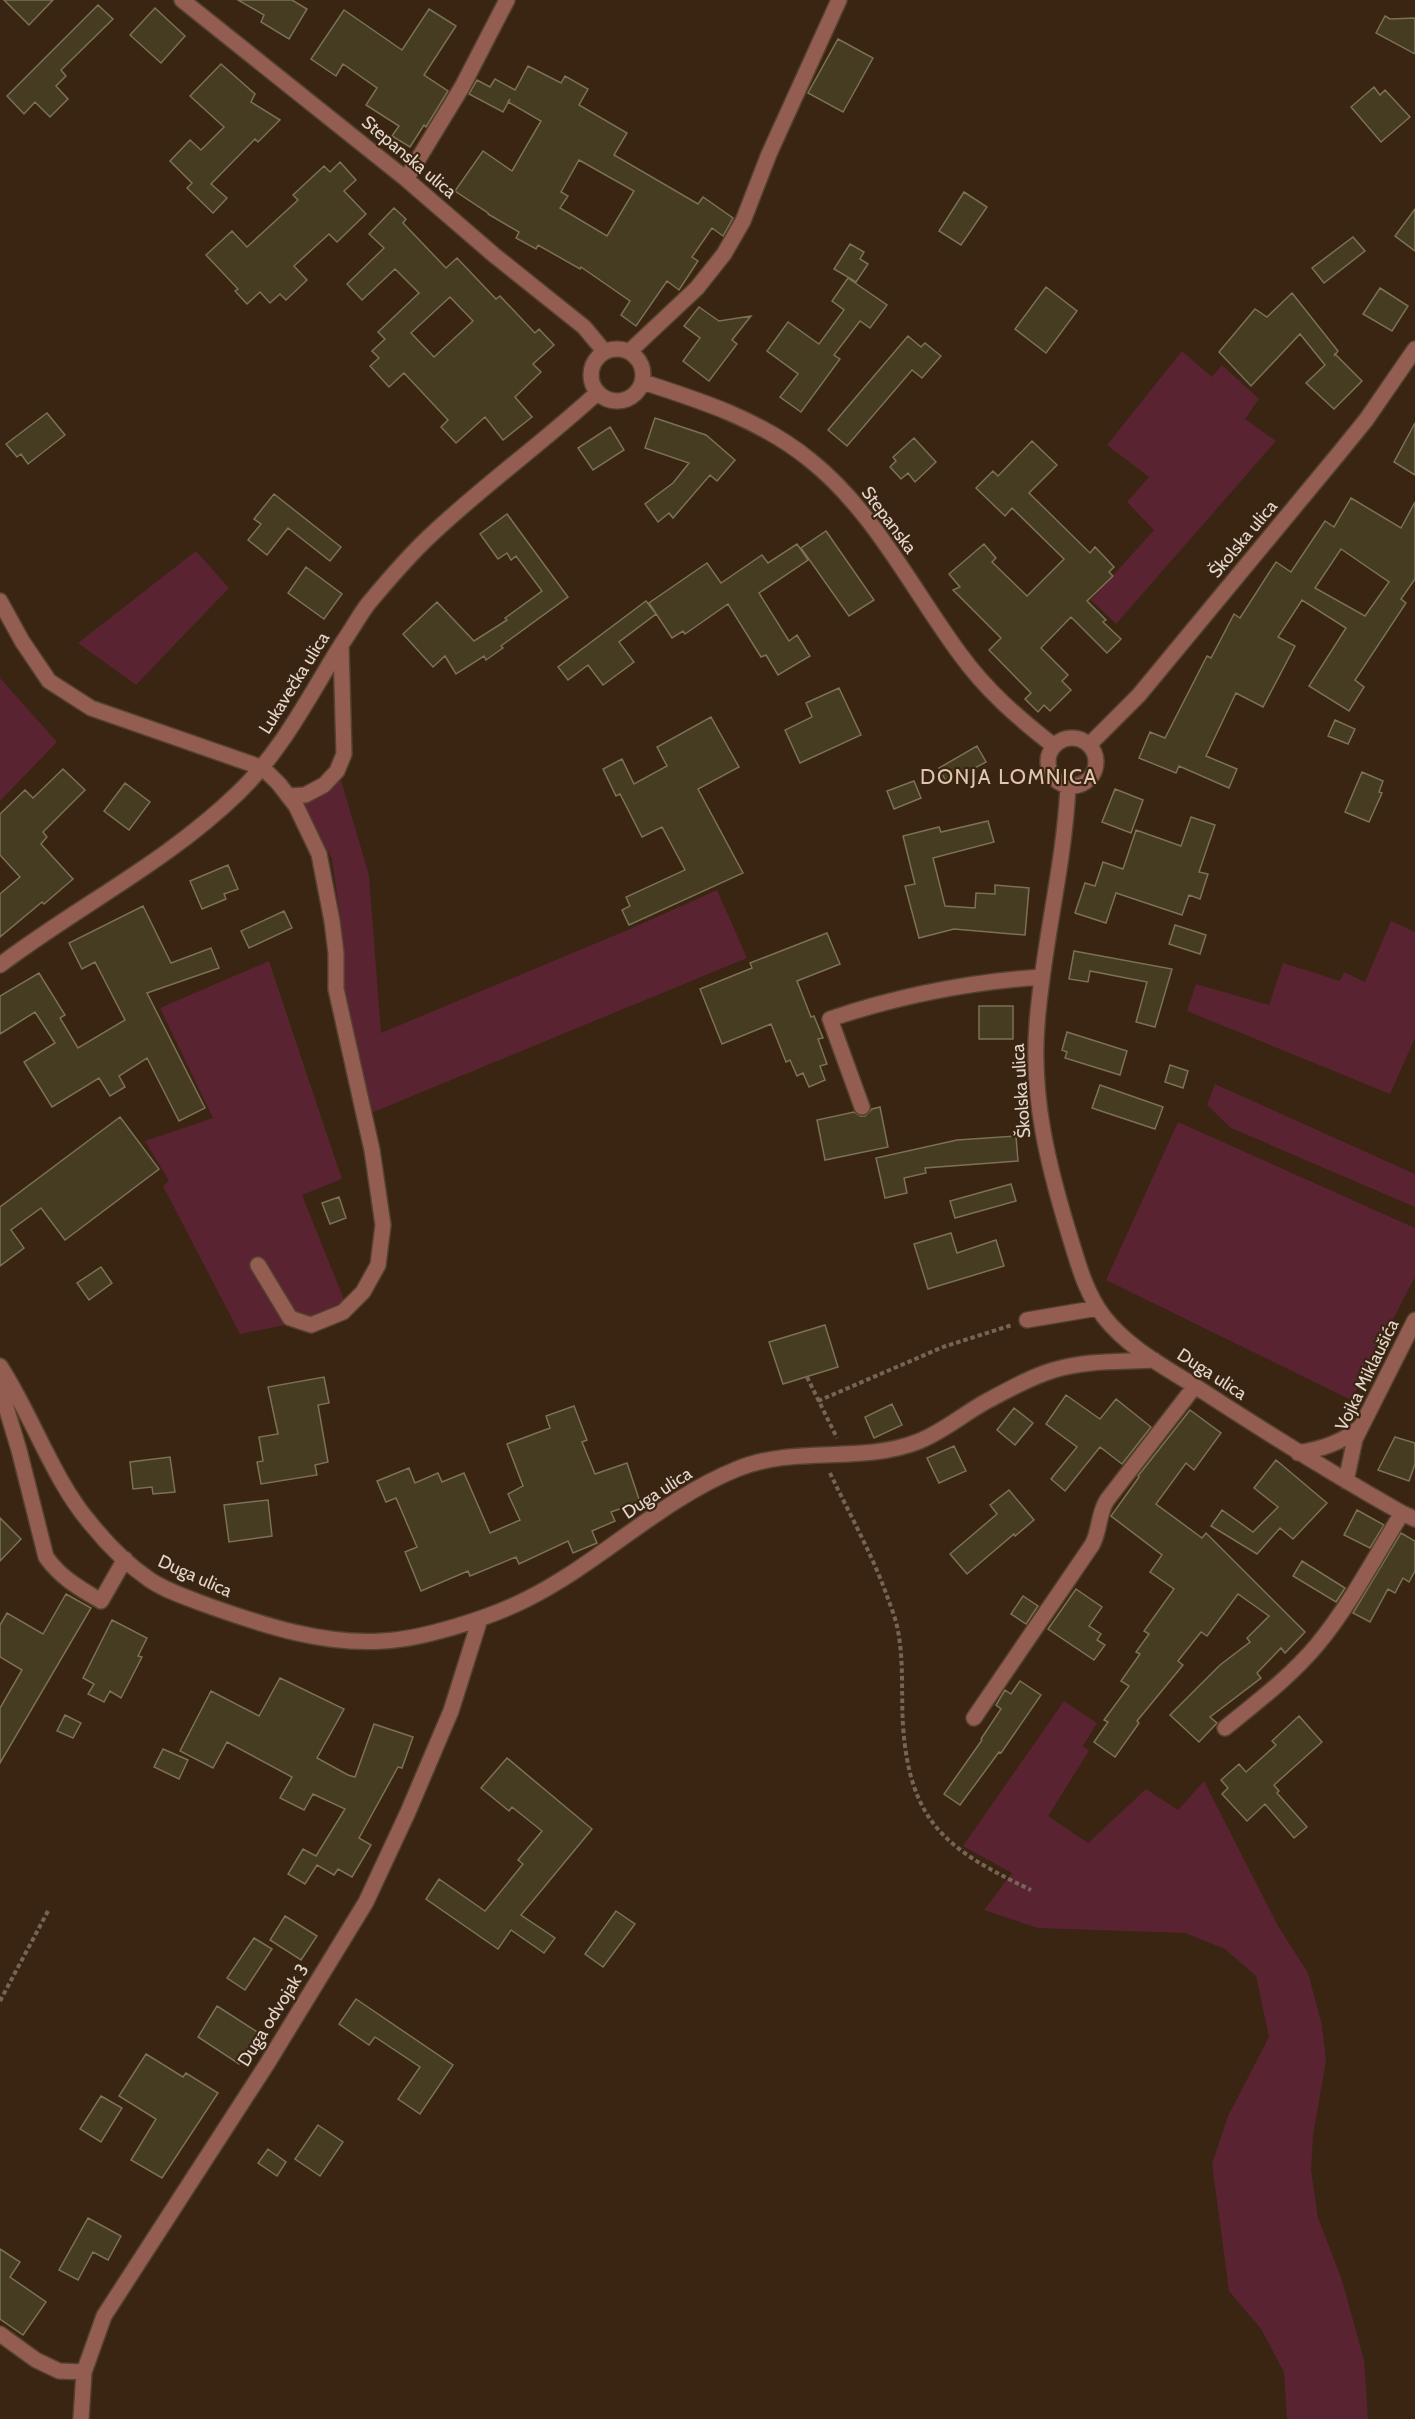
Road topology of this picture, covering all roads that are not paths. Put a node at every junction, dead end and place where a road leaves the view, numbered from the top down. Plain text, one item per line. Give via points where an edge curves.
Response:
1 (182, 0) edge
2 (507, 0) edge
3 (838, 0) edge
4 (406, 179) junction
5 (1415, 349) edge
6 (604, 351) junction
7 (630, 351) junction
8 (643, 382) junction
9 (597, 393) junction
10 (0, 601) edge
11 (341, 645) junction
12 (1089, 745) junction
13 (1054, 746) junction
14 (262, 768) junction
15 (1068, 786) junction
16 (288, 796) junction
17 (0, 965) edge
18 (1041, 977) junction
19 (862, 1107) dead end
20 (258, 1265) dead end
21 (1098, 1308) junction
22 (1027, 1320) road end
23 (1415, 1320) edge
24 (1154, 1360) junction
25 (0, 1366) edge
26 (1195, 1386) junction
27 (0, 1387) edge
28 (1361, 1427) junction
29 (1298, 1454) junction
30 (1346, 1481) junction
31 (1408, 1516) edge
32 (125, 1559) junction
33 (480, 1618) junction
34 (974, 1718) dead end
35 (1225, 1728) dead end
36 (0, 2334) edge
37 (84, 2372) junction
38 (81, 2419) edge

1 - 4 street, Stepanska ulica
2 - 4 street via 462,87
3 - 7 street via 743,221 724,254 697,288
4 - 6 street, Stepanska ulica via 584,327
5 - 12 street, Školska ulica via 1333,461 1139,695
6 - 7 street
6 - 9 street via 592,364 590,374
7 - 8 street via 642,365
8 - 9 street via 625,400 605,399
8 - 13 street, Stepanska via 731,412 811,460 870,523 968,664 1000,701
9 - 11 street, Lukavečka ulica via 430,535 366,606
10 - 14 street via 49,681 91,708
11 - 14 street, Lukavečka ulica
11 - 16 street via 344,754 337,771 324,785 305,795
12 - 13 street via 1067,738
12 - 15 street via 1096,760 1092,777 1085,783
13 - 15 street via 1047,762 1048,771
14 - 16 street
14 - 17 street, Lukavečka ulica via 210,820 175,848 43,932
15 - 18 street, Školska ulica via 1065,836
16 - 20 street via 319,854 327,889 336,953 336,988 372,1150 383,1225 378,1265 363,1292 343,1312 311,1325 290,1318
18 - 19 street via 982,982 910,996 830,1019
18 - 21 street, Školska ulica via 1035,1047 1044,1144 1082,1277
21 - 22 street
21 - 24 street, Školska ulica via 1122,1338
23 - 28 street, Vojka Miklaušića
24 - 26 street, Duga ulica
24 - 33 street, Duga ulica via 1083,1363 1055,1369 983,1403 935,1435 908,1446 784,1456 740,1467 701,1486 591,1562 525,1600
25 - 32 street, Duga ulica via 66,1488 89,1522
26 - 29 street, Duga ulica
26 - 34 street via 1107,1500 1092,1545
27 - 32 street via 46,1557 69,1582 101,1601
28 - 29 street via 1336,1443
28 - 30 street, Vojka Miklaušića
29 - 30 street, Duga ulica
30 - 31 street, Duga ulica
31 - 35 street via 1318,1643 1297,1667
32 - 33 street, Duga ulica via 151,1581 186,1598 262,1625 321,1638 385,1641
33 - 37 street, Duga odvojak 3 via 451,1711 366,1902 104,2316
36 - 37 street via 59,2371
37 - 38 street, Duga odvojak 3

